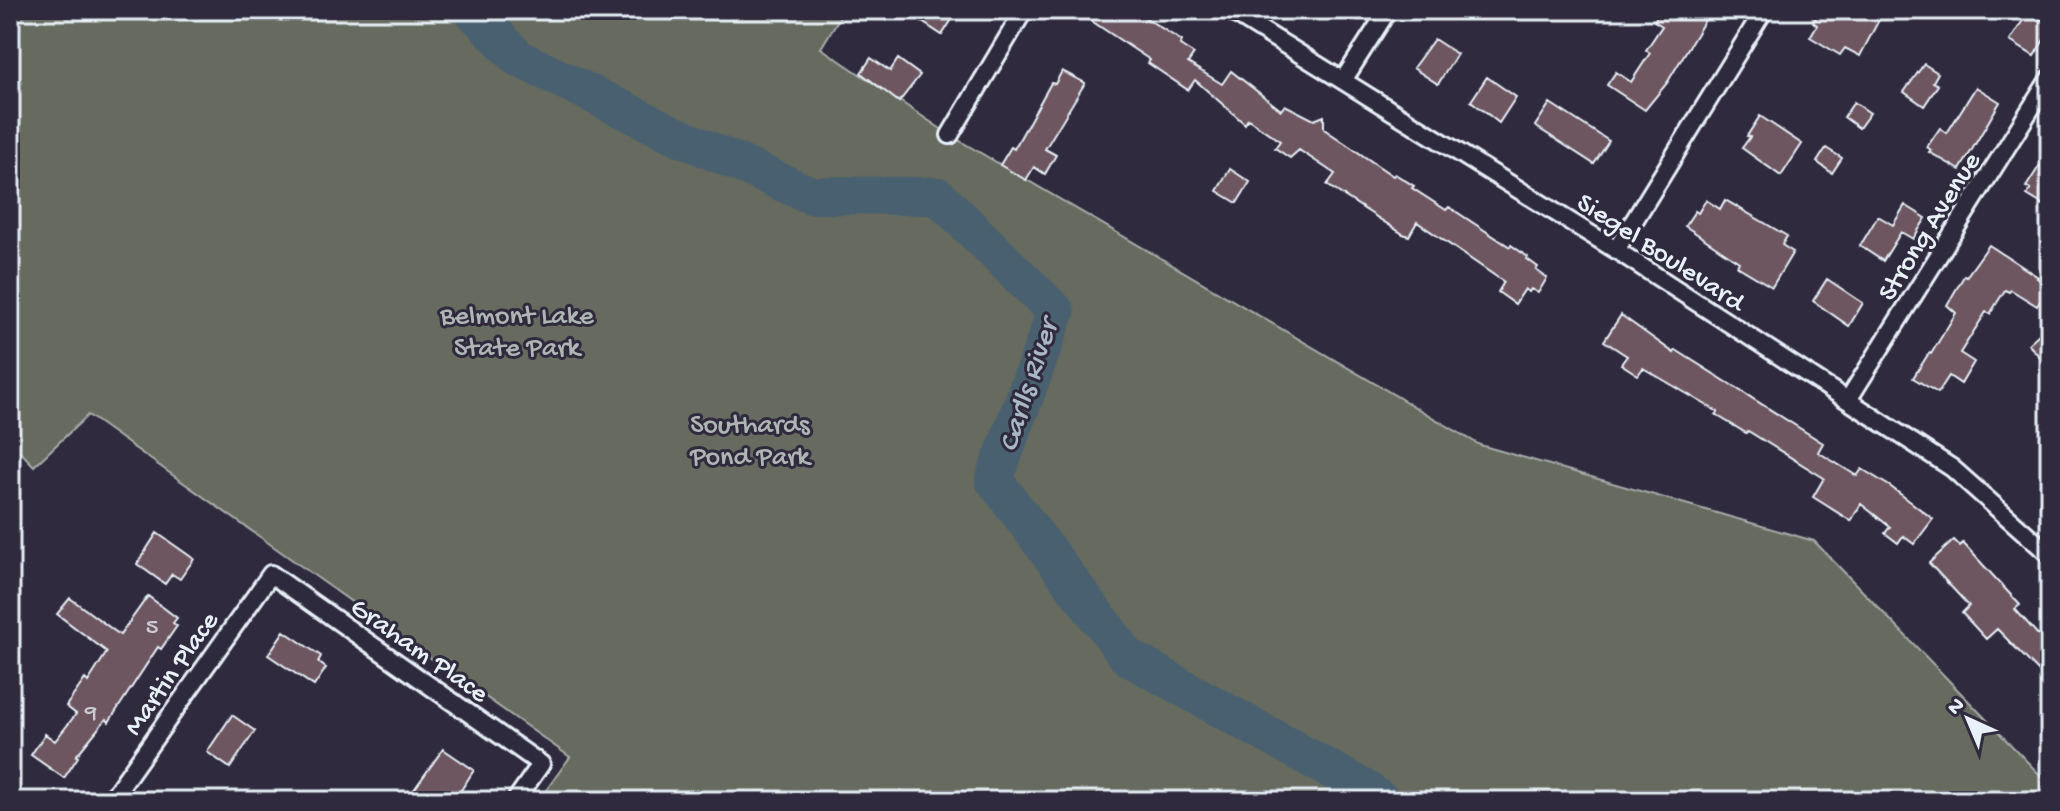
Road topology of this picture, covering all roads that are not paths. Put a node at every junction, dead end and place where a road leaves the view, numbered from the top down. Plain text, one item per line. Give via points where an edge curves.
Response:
1 (1024, 10) edge
2 (1229, 10) edge
3 (1388, 10) edge
4 (1764, 10) edge
5 (2050, 78) edge
6 (1344, 79) junction
7 (950, 135) dead end
8 (1616, 250) junction
9 (1848, 400) junction
10 (2050, 555) edge
11 (271, 574) joint
12 (110, 801) edge
13 (515, 801) edge

1 - 7 street
2 - 6 street, Siegel Boulevard
3 - 6 street
4 - 8 street
5 - 9 street, Strong Avenue
6 - 8 street, Siegel Boulevard
8 - 9 street, Siegel Boulevard
9 - 10 street, Siegel Boulevard via 1952,468
11 - 12 street, Martin Place
11 - 13 street, Graham Place via 541,764

